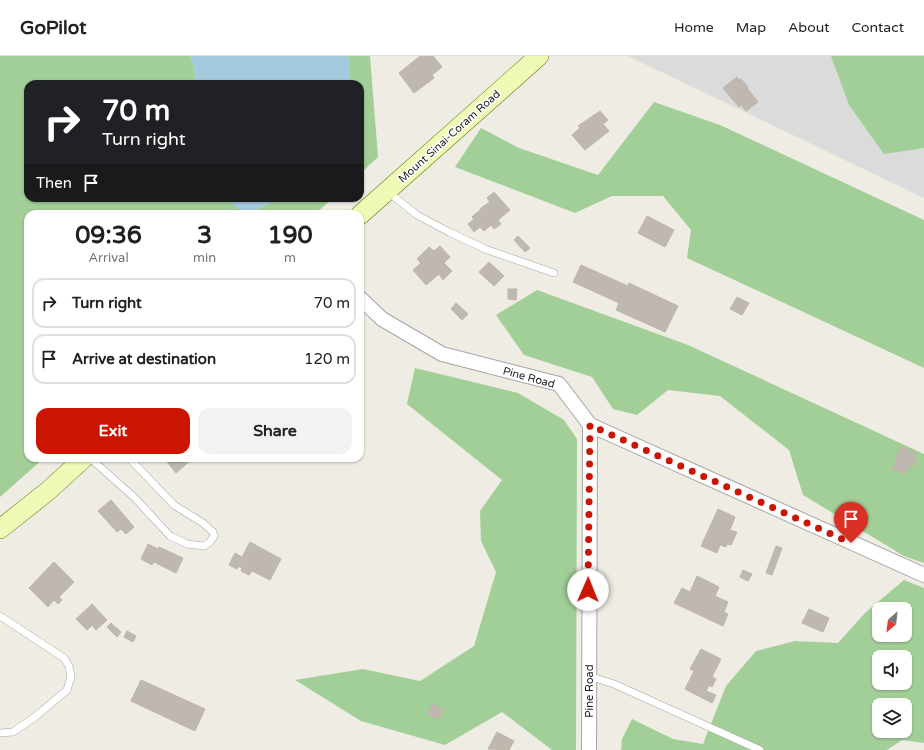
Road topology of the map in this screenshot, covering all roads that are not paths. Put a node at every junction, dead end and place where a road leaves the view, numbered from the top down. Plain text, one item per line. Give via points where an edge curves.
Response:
1 (538, 56) edge
2 (387, 191) junction
3 (364, 211) edge
4 (554, 274) dead end
5 (364, 302) edge
6 (590, 425) junction
7 (80, 462) edge
8 (94, 462) edge
9 (133, 462) edge
10 (0, 529) edge
11 (924, 575) edge
12 (0, 616) edge
13 (589, 676) junction
14 (0, 733) edge
15 (589, 750) edge
16 (760, 750) edge

1 - 2 main road, Mount Sinai-Coram Road
2 - 3 main road, Mount Sinai-Coram Road
2 - 4 lane via 417,215 449,232 485,249
5 - 6 street, Pine Road via 382,319 442,354 560,384
6 - 11 street
6 - 13 street, Pine Road
7 - 10 main road
8 - 9 lane via 135,498 170,536 187,544 204,546 210,542 214,536 213,532 174,505
12 - 14 lane via 64,658 71,677 67,690 35,718 13,732
13 - 15 street, Pine Road
13 - 16 lane via 614,684

